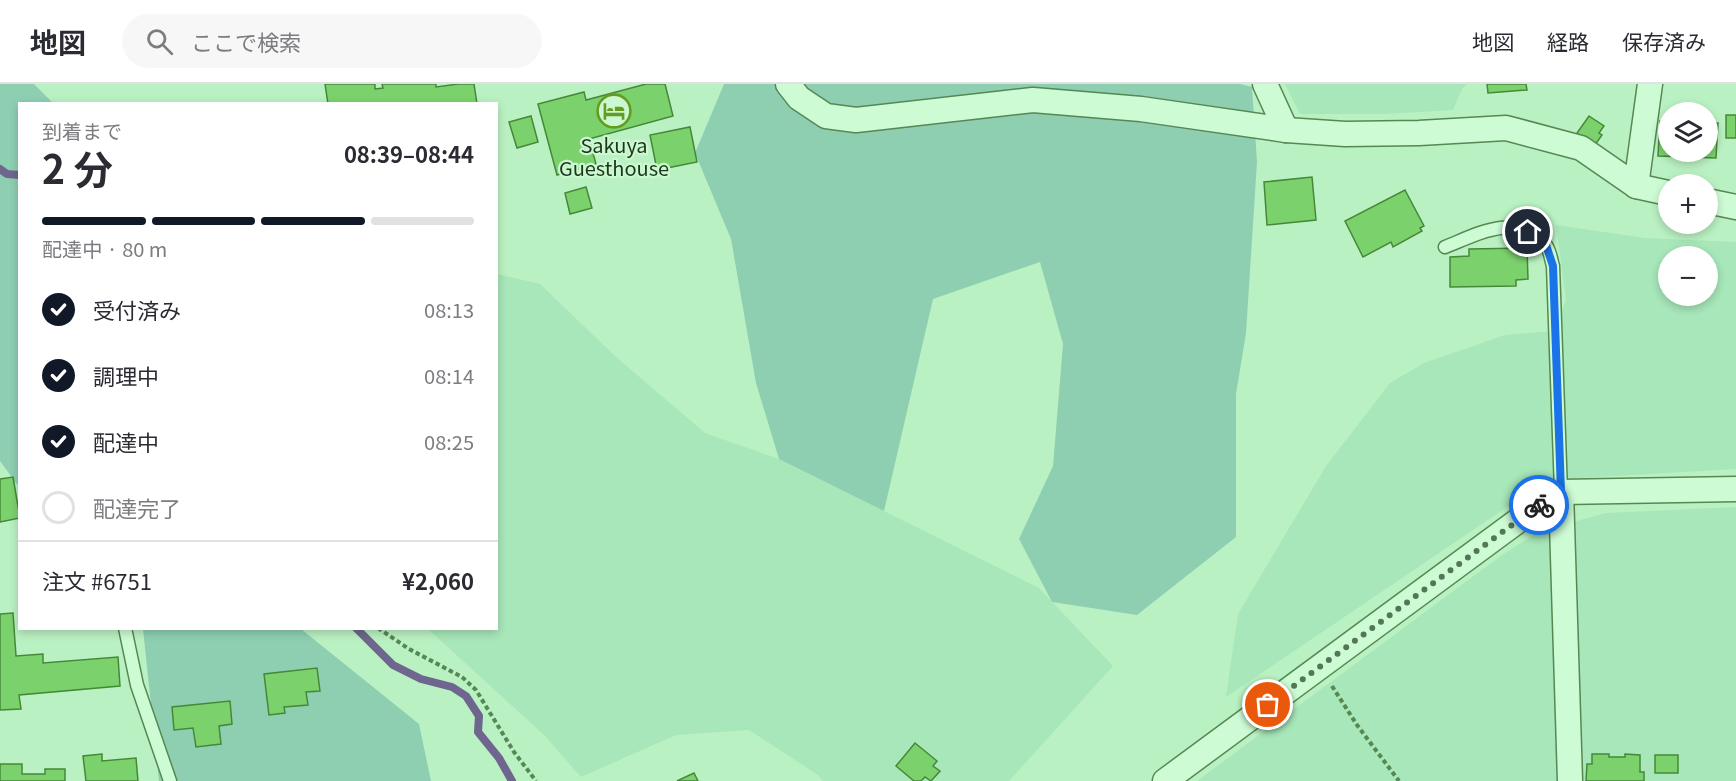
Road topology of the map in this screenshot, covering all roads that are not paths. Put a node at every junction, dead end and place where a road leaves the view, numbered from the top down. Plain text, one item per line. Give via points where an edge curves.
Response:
1 (788, 84) edge
2 (1265, 84) edge
3 (1650, 84) edge
4 (1286, 130) junction
5 (1636, 186) junction
6 (1658, 191) edge
7 (1718, 203) edge
8 (1736, 207) edge
9 (1445, 248) dead end
10 (1736, 489) edge
11 (1561, 492) junction
12 (124, 630) edge
13 (170, 781) edge
14 (1165, 781) edge
15 (1570, 781) edge

1 - 4 street via 799,98 826,116 856,120 1033,100 1141,109
2 - 4 street
3 - 5 street
4 - 5 street via 1419,133 1506,128 1581,147
5 - 6 street
7 - 8 street
9 - 11 lane via 1505,226 1528,232 1546,245 1553,266
10 - 11 street
11 - 14 street
11 - 15 street
12 - 13 lane via 137,686

